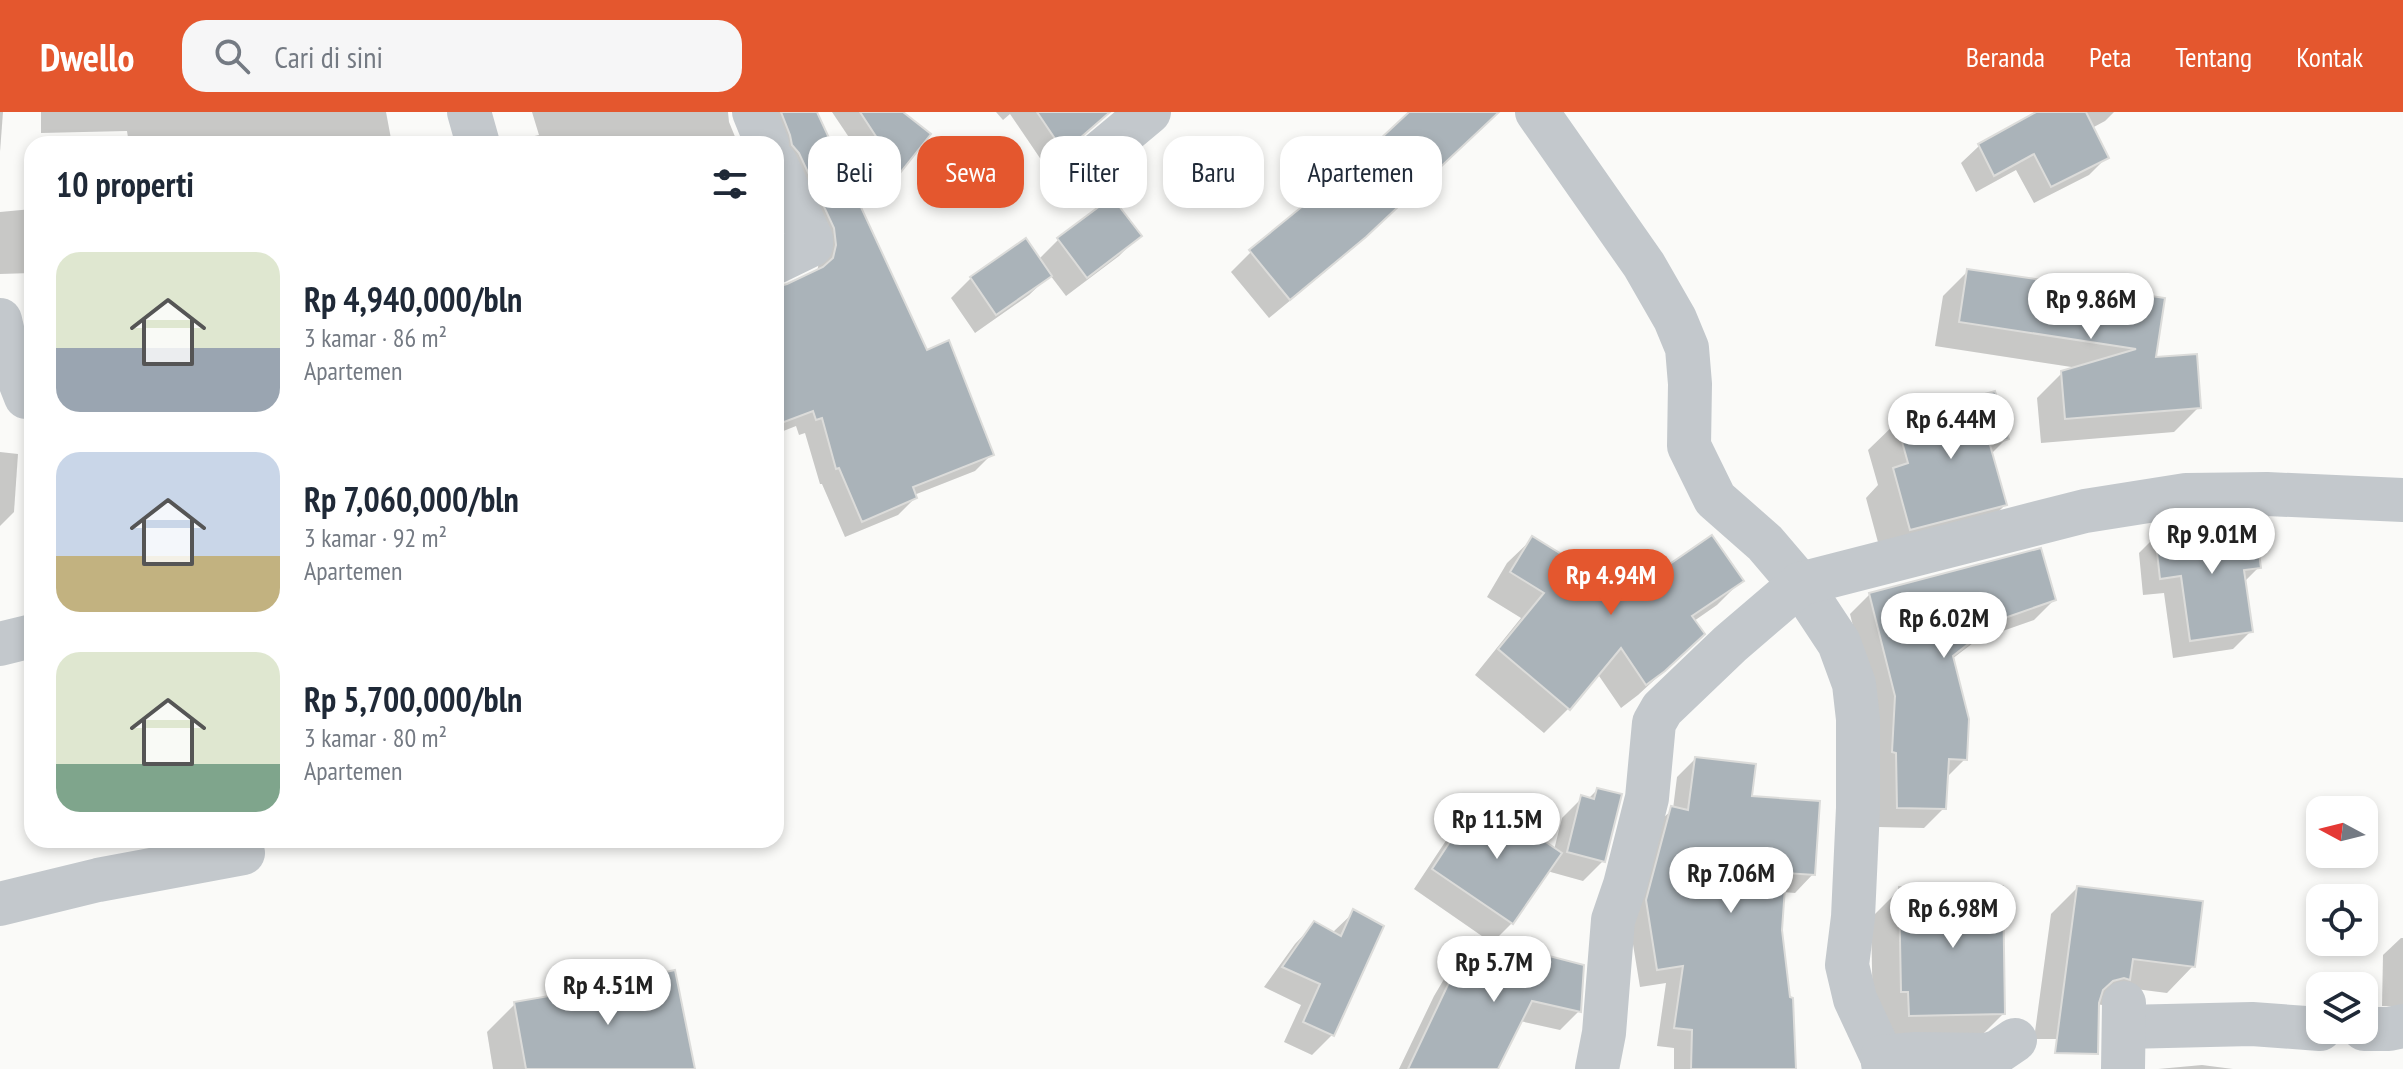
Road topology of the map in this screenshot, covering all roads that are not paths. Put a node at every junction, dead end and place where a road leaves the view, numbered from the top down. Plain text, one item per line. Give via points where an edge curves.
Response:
1 (469, 112) edge
2 (754, 112) edge
3 (1149, 112) edge
4 (1537, 112) edge
5 (476, 136) edge
6 (764, 136) edge
7 (1120, 136) edge
8 (784, 181) edge
9 (784, 258) edge
10 (0, 320) edge
11 (24, 392) edge
12 (2403, 500) edge
13 (1800, 584) junction
14 (24, 638) edge
15 (0, 644) edge
16 (243, 853) dead end
17 (0, 904) edge
18 (2403, 1026) edge
19 (2306, 1028) edge
20 (2378, 1029) edge
21 (2124, 1033) edge
22 (2015, 1040) dead end
23 (1883, 1063) edge
24 (1597, 1069) edge

1 - 5 street
2 - 6 street
3 - 7 street
4 - 13 street via 1644,265 1675,319 1687,348 1689,446 1715,499 1765,543
8 - 9 street via 811,239 811,245
10 - 11 street
12 - 13 street via 2186,495 2085,511
13 - 23 street via 1839,643 1854,684 1858,808 1847,965 1855,999
13 - 24 street via 1662,709 1654,723 1647,798 1613,920
14 - 15 street
16 - 17 street
18 - 20 street
19 - 21 street via 2252,1024
22 - 23 street via 1987,1055 1916,1054

